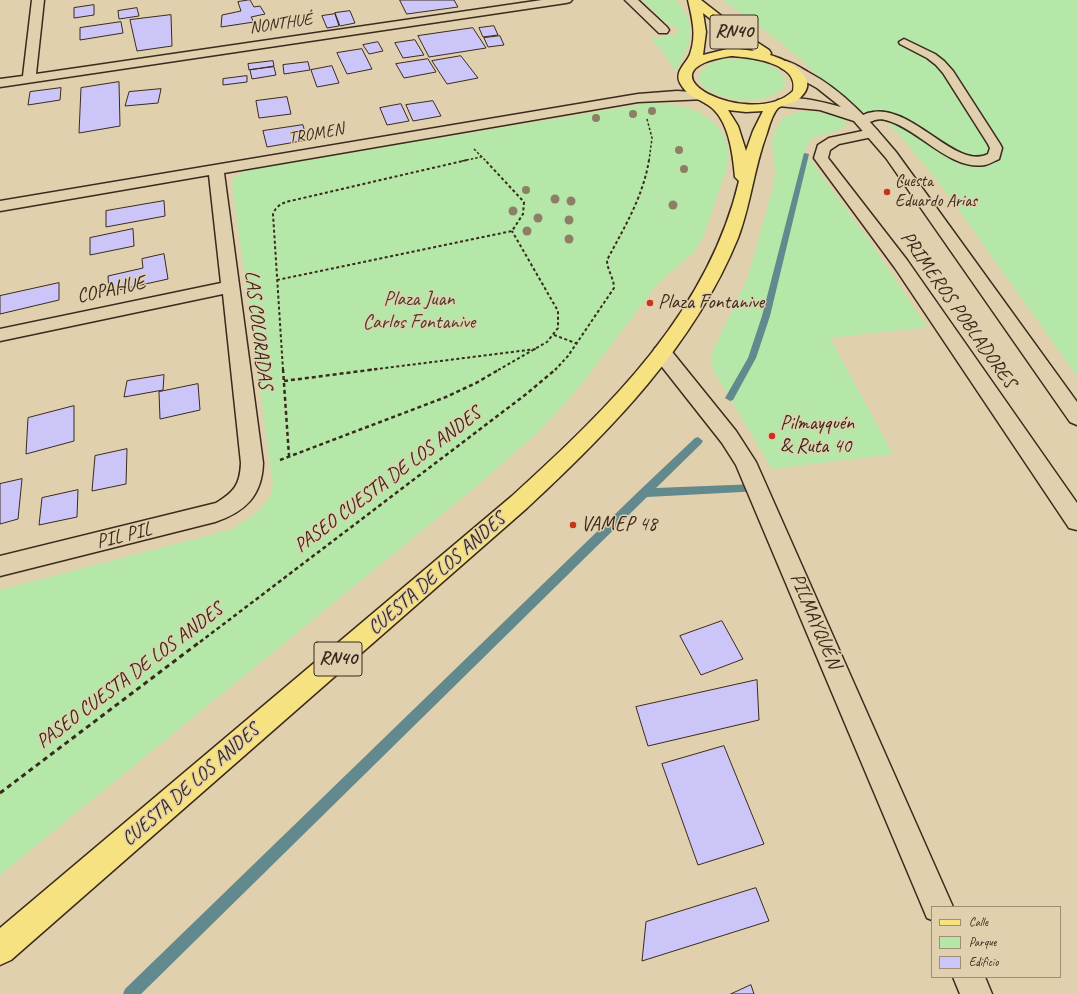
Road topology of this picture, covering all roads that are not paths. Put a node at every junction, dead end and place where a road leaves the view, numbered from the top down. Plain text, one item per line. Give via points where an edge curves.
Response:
1 (38, 0) edge
2 (566, 0) edge
3 (631, 0) edge
4 (694, 0) edge
5 (663, 30) dead end
6 (904, 42) dead end
7 (781, 63) junction
8 (689, 68) junction
9 (29, 78) junction
10 (0, 83) edge
11 (638, 98) junction
12 (706, 99) junction
13 (778, 104) junction
14 (867, 127) junction
15 (216, 169) junction
16 (744, 186) junction
17 (0, 206) edge
18 (230, 287) junction
19 (0, 335) edge
20 (662, 353) junction
21 (1077, 417) edge
22 (243, 494) joint
23 (1077, 521) edge
24 (0, 566) edge
25 (938, 906) edge
26 (0, 949) edge
27 (969, 978) edge
28 (976, 994) edge

1 - 9 street
2 - 9 street, NONTHUÉ
3 - 5 street
4 - 7 main road, RN40 via 742,38
4 - 8 main road, RN40 via 701,38 700,47
6 - 14 lane via 930,56 947,71 994,144 994,156 980,163 964,159 952,154 903,121 892,117 874,115
7 - 8 main road, RN40 via 755,54 731,52 709,55
7 - 13 main road, RN40 via 798,76 800,88 791,99
7 - 14 street via 826,88
8 - 11 street, TROMEN via 671,84
8 - 12 main road, RN40 via 685,79 688,85
9 - 10 street, NONTHUÉ
11 - 12 street, TROMEN via 670,96
11 - 15 street, TROMEN
12 - 13 main road, RN40 via 749,108
12 - 16 main road, CUESTA DE LOS ANDES / RN40 via 728,119 734,130 740,152
13 - 14 street via 802,103 823,107 844,113
13 - 16 main road, CUESTA DE LOS ANDES / RN40 via 763,123
14 - 21 street via 909,179
14 - 23 street, PRIMEROS POBLADORES via 829,142 823,148 821,158 901,264
15 - 17 street, TROMEN
15 - 18 street, LAS COLORADAS
16 - 20 main road, CUESTA DE LOS ANDES / RN40 via 733,228 714,272
18 - 19 street, COPAHUE
18 - 22 street, LAS COLORADAS via 252,463 251,479
20 - 25 street, PILMAYQUÉN via 729,437 745,462
20 - 26 main road, CUESTA DE LOS ANDES / RN40 via 611,413 537,487
22 - 24 street, PIL PIL via 226,509 215,513
27 - 28 street

